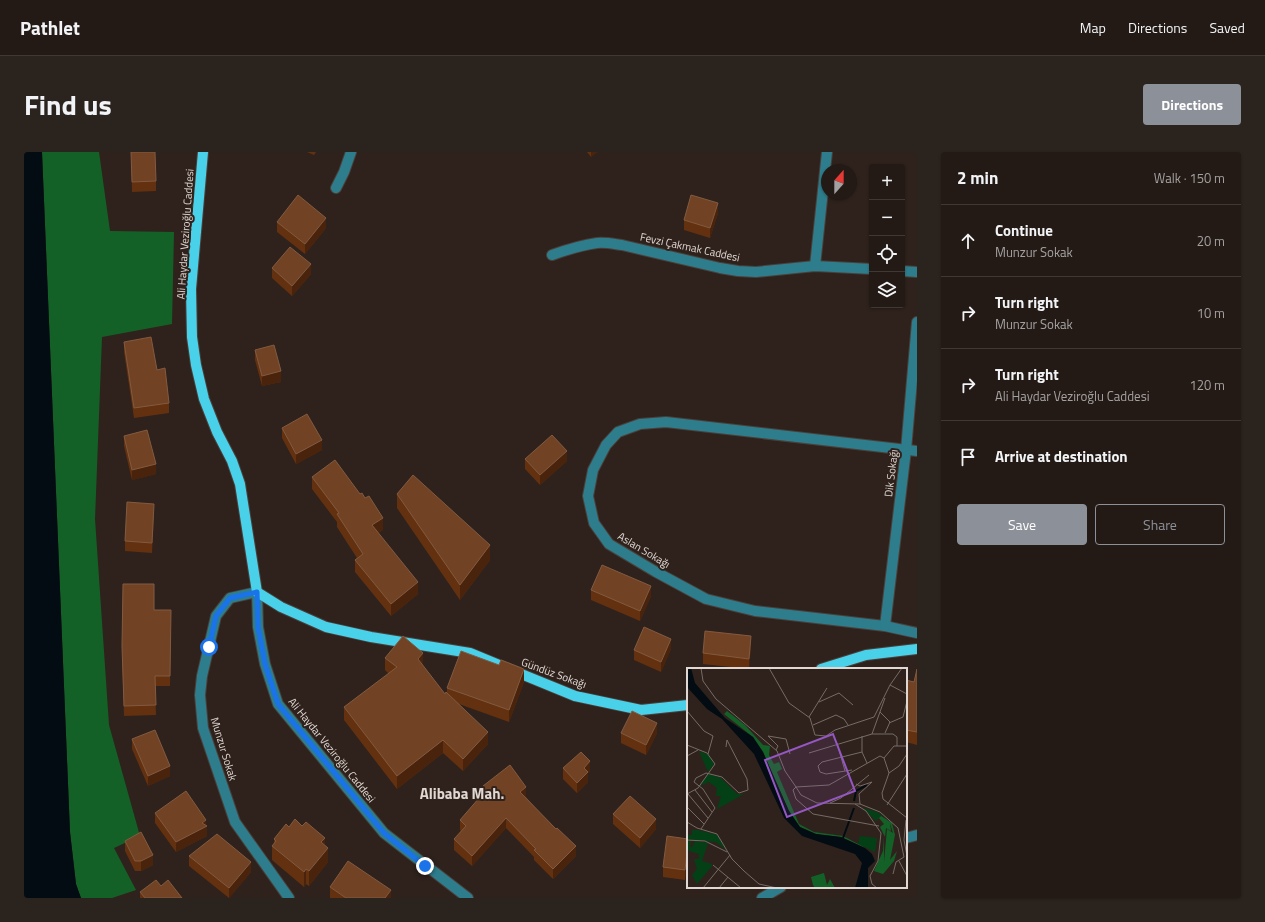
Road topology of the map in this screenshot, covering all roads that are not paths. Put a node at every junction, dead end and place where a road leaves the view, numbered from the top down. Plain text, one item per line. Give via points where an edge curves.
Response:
1 (203, 152) edge
2 (351, 152) edge
3 (827, 152) edge
4 (336, 188) dead end
5 (552, 255) dead end
6 (815, 266) junction
7 (869, 269) edge
8 (905, 271) edge
9 (917, 272) edge
10 (917, 322) edge
11 (906, 450) junction
12 (917, 451) edge
13 (257, 592) junction
14 (885, 626) junction
15 (917, 632) edge
16 (917, 649) edge
17 (824, 668) edge
18 (687, 705) edge
19 (917, 836) edge
20 (907, 838) edge
21 (779, 888) edge
22 (289, 898) edge
23 (468, 898) edge
24 (762, 898) edge

1 - 13 main road, Ali Haydar Veziroğlu Caddesi via 191,289 192,337 204,399 240,484
2 - 4 street
3 - 6 street
5 - 6 street, Fevzi Çakmak Caddesi via 583,246 608,243 738,271 756,272
6 - 7 street, Fevzi Çakmak Caddesi
8 - 9 street
10 - 11 street, Dik Sokağı
11 - 12 street, Aslan Sokağı
11 - 14 street, Dik Sokağı
11 - 14 street, Aslan Sokağı via 666,422 640,424 618,432 606,445 593,470 588,496 594,522 609,544 706,599 755,611
13 - 18 main road, Gündüz Sokağı via 281,607 326,627 470,653 575,696 641,710
13 - 22 street, Munzur Sokak via 230,598 216,616 202,676 201,715 203,728 235,822
13 - 23 street, Ali Haydar Veziroğlu Caddesi via 258,627 265,664 278,704 384,833
14 - 15 street, Aslan Sokağı
16 - 17 main road via 866,655
19 - 20 street
21 - 24 street

